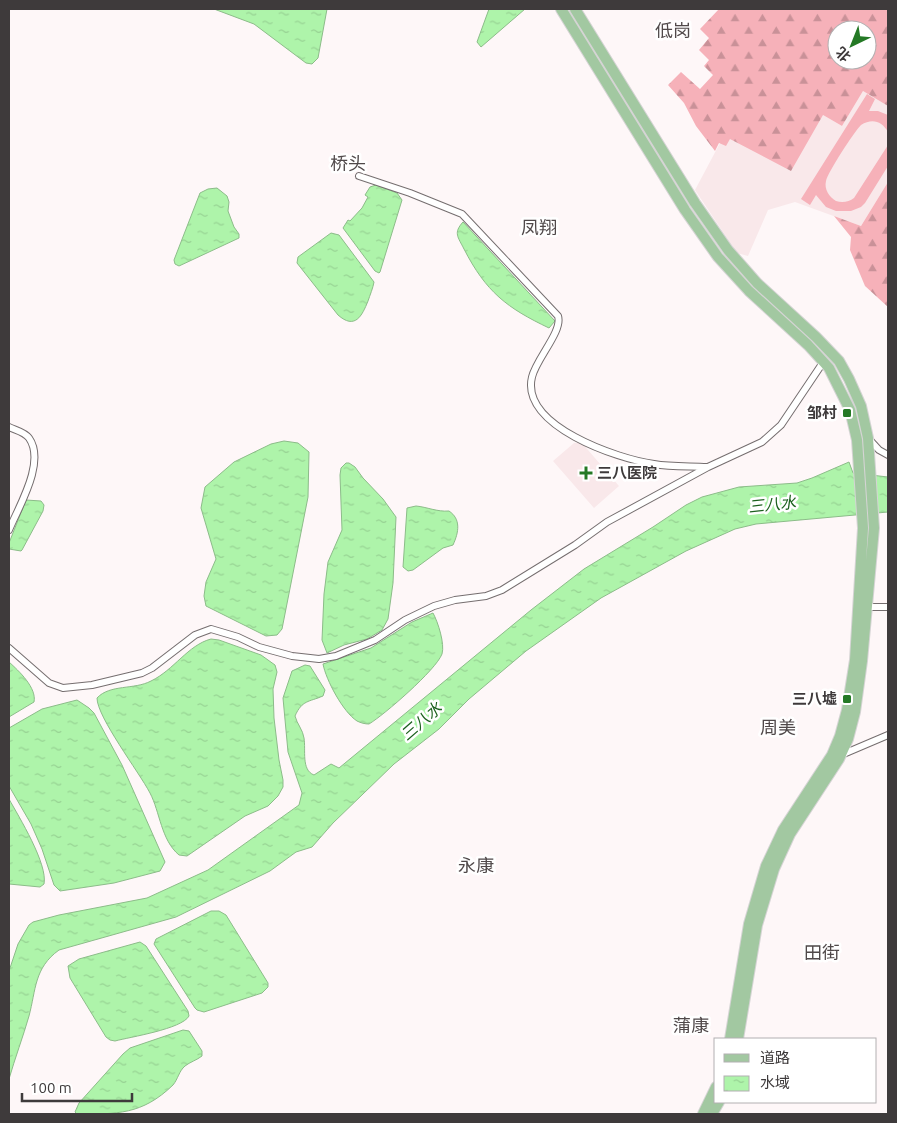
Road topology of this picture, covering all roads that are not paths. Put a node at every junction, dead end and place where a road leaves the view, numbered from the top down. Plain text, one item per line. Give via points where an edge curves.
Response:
1 (561, 9) edge
2 (575, 9) edge
3 (359, 176) dead end
4 (824, 361) junction
5 (9, 427) edge
6 (868, 438) junction
7 (888, 455) edge
8 (708, 467) junction
9 (9, 530) edge
10 (867, 607) junction
11 (888, 607) edge
12 (9, 648) edge
13 (888, 735) edge
14 (841, 755) junction
15 (730, 1038) edge
16 (738, 1038) edge
17 (714, 1092) edge
18 (718, 1103) edge
19 (703, 1114) edge
20 (712, 1114) edge

1 - 4 main road via 685,210 718,257 749,291
2 - 6 main road via 728,250 757,283 839,361 861,406
3 - 8 street via 462,214 558,316 558,327 535,368 531,382 534,401 549,420 570,434 627,458 664,465
4 - 8 street via 775,431 762,442
4 - 15 main road via 850,410 858,455 862,528 855,660 843,726 832,755 783,830 766,866 750,924
5 - 9 street via 30,439 35,463 34,473
6 - 7 street
6 - 10 main road via 874,528
8 - 12 street via 607,522 502,590 434,606 375,640 328,658 306,658 278,652 212,629 194,635 142,673 67,688 49,683
10 - 11 street
10 - 14 main road via 858,696
13 - 14 street
14 - 16 main road via 790,834 774,869 759,918
17 - 19 main road
18 - 20 main road

